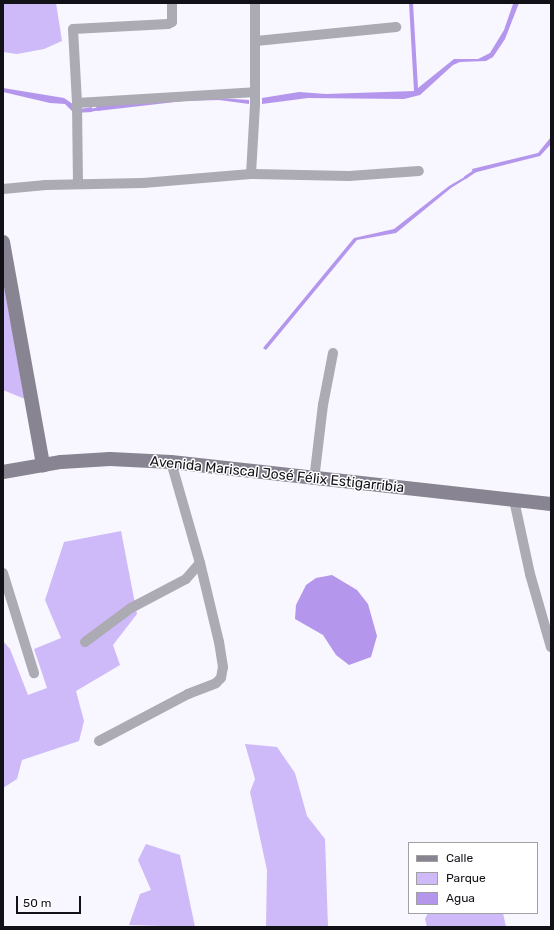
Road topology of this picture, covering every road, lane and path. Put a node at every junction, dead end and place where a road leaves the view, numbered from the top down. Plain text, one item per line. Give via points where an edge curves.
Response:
1 (172, 3) edge
2 (255, 3) edge
3 (396, 26) dead end
4 (256, 41) junction
5 (255, 98) junction
6 (78, 109) junction
7 (418, 171) dead end
8 (251, 174) junction
9 (78, 183) junction
10 (3, 189) edge
11 (3, 242) edge
12 (333, 353) dead end
13 (171, 462) junction
14 (43, 465) junction
15 (3, 472) edge
16 (314, 480) junction
17 (514, 500) junction
18 (551, 504) edge
19 (200, 563) junction
20 (3, 573) edge
21 (85, 642) dead end
22 (551, 648) edge
23 (34, 673) dead end
24 (99, 741) dead end

1 - 6 street via 172,22 168,24 73,29
2 - 4 street
3 - 4 street
4 - 5 street
5 - 6 street
5 - 8 street
6 - 9 street
7 - 8 street via 349,176
8 - 9 street via 143,183
9 - 10 street
11 - 14 main road
12 - 16 street via 323,405
13 - 14 main road, Avenida Mariscal José Félix Estigarribia via 110,459
13 - 16 main road, Avenida Mariscal José Félix Estigarribia
13 - 19 street
14 - 15 main road, Avenida Mariscal José Félix Estigarribia
16 - 17 main road, Avenida Mariscal José Félix Estigarribia
17 - 18 main road, Avenida Mariscal José Félix Estigarribia
17 - 22 street via 530,574
19 - 21 street via 186,579 131,608
19 - 24 street via 219,642 223,667 221,678 216,683 188,694
20 - 23 street

